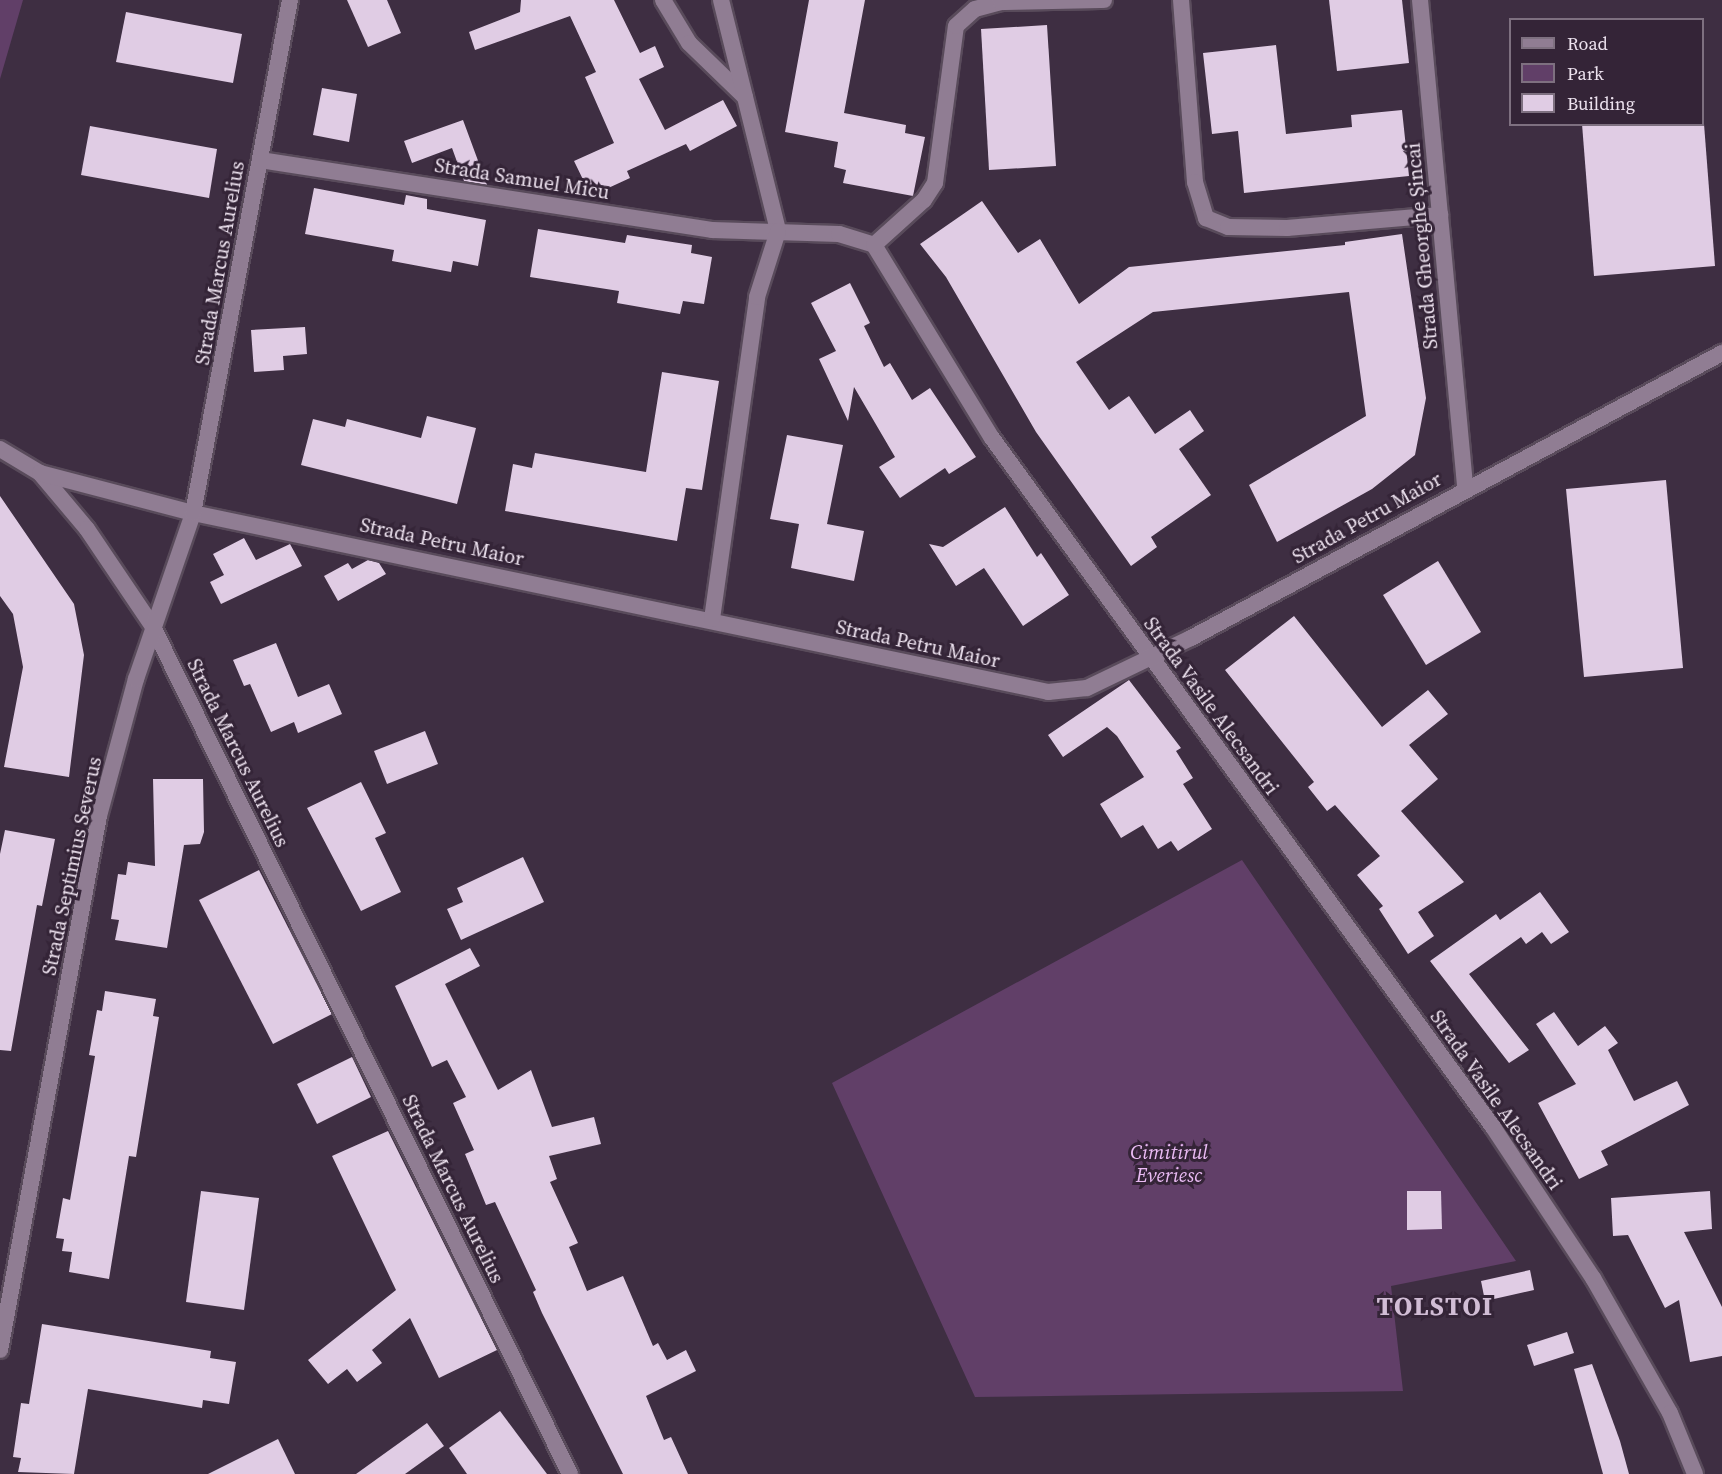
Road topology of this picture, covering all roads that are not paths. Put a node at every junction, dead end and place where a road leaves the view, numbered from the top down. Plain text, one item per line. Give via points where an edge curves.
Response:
1 (290, 0) edge
2 (663, 0) edge
3 (721, 0) edge
4 (1104, 0) edge
5 (1181, 0) edge
6 (1419, 0) edge
7 (745, 97) junction
8 (260, 160) junction
9 (1440, 215) junction
10 (778, 231) junction
11 (874, 245) junction
12 (1722, 352) edge
13 (0, 449) edge
14 (40, 473) junction
15 (1465, 488) junction
16 (193, 513) junction
17 (712, 619) junction
18 (153, 627) junction
19 (1150, 658) junction
20 (0, 1350) edge
21 (570, 1474) edge
22 (1695, 1474) edge

1 - 8 street, Strada Marcus Aurelius
2 - 7 street via 689,43
3 - 7 street
4 - 11 street via 1001,2 975,9 956,26 935,183 924,200
5 - 9 street via 1195,182 1206,218 1228,227 1287,228
6 - 9 street, Strada Gheorghe Șincai
7 - 10 street
8 - 10 street, Strada Samuel Micu via 712,230
8 - 16 street, Strada Marcus Aurelius
9 - 15 street, Strada Gheorghe Șincai
10 - 11 street via 839,234
10 - 17 street via 757,297
11 - 19 street, Strada Vasile Alecsandri via 992,438
12 - 15 street, Strada Petru Maior
13 - 14 street
14 - 16 street, Strada Petru Maior
14 - 18 street via 87,529
15 - 19 street, Strada Petru Maior
16 - 17 street, Strada Petru Maior
16 - 18 street, Strada Marcus Aurelius
17 - 19 street, Strada Petru Maior via 1048,692 1087,688
18 - 20 street, Strada Septimius Severus via 99,816
18 - 21 street, Strada Marcus Aurelius
19 - 22 street, Strada Vasile Alecsandri via 1493,1127 1593,1278 1670,1413

